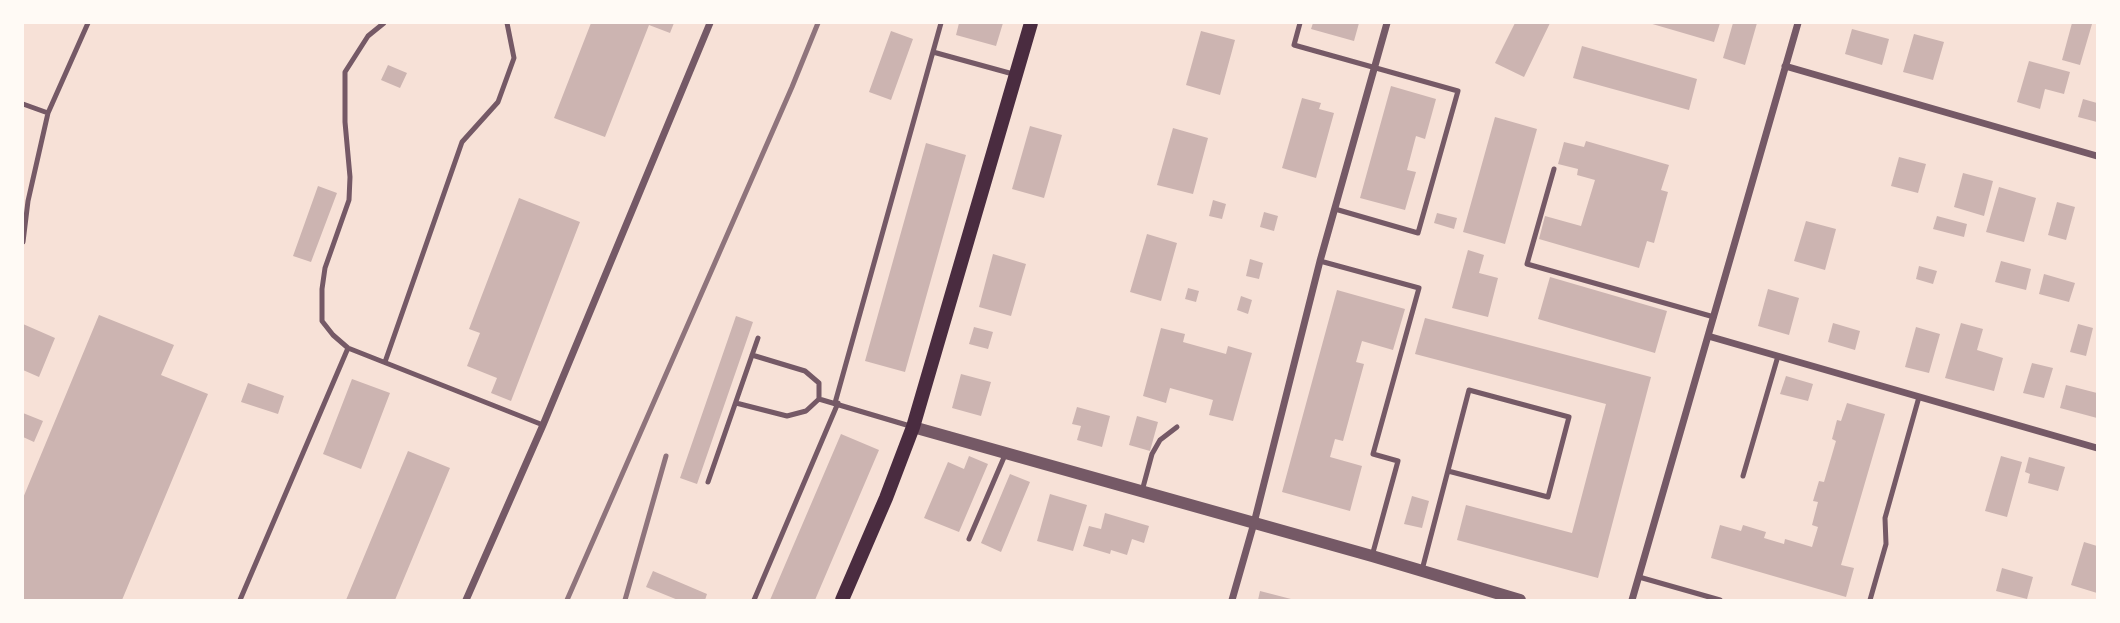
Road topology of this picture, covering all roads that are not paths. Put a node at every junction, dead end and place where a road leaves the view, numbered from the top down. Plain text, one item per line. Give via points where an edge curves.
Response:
1 (88, 23) edge
2 (384, 23) edge
3 (507, 23) edge
4 (710, 23) edge
5 (941, 23) edge
6 (1031, 23) edge
7 (1300, 23) edge
8 (1387, 23) edge
9 (1798, 23) edge
10 (933, 52) junction
11 (1785, 66) junction
12 (1374, 67) junction
13 (1016, 75) junction
14 (23, 104) edge
15 (48, 113) junction
16 (2097, 156) edge
17 (1554, 169) dead end
18 (1335, 209) junction
19 (23, 242) edge
20 (1321, 261) junction
21 (1714, 317) junction
22 (1708, 336) junction
23 (758, 338) dead end
24 (348, 348) junction
25 (752, 355) junction
26 (1778, 356) junction
27 (384, 362) junction
28 (1919, 397) junction
29 (819, 399) junction
30 (736, 403) junction
31 (837, 403) junction
32 (543, 425) junction
33 (913, 427) junction
34 (1177, 427) dead end
35 (2097, 448) edge
36 (1005, 453) junction
37 (1448, 471) junction
38 (1743, 476) dead end
39 (708, 482) dead end
40 (1142, 491) junction
41 (1254, 523) junction
42 (969, 539) dead end
43 (1372, 556) junction
44 (1422, 570) junction
45 (1639, 577) junction
46 (240, 600) edge
47 (466, 600) edge
48 (754, 600) edge
49 (842, 600) edge
50 (1232, 600) edge
51 (1520, 600) edge
52 (1632, 600) edge
53 (1720, 600) edge
54 (1870, 600) edge

1 - 15 lane
2 - 24 lane via 368,36 345,72 349,200 325,268 322,321
3 - 27 lane via 514,58 498,102 462,142
4 - 32 street
5 - 10 lane
6 - 13 main road
7 - 12 lane via 1294,45
8 - 12 street
9 - 11 street
10 - 13 lane
10 - 31 lane
11 - 16 street
11 - 21 street
12 - 18 street
12 - 18 lane via 1458,91 1418,233
13 - 33 main road
14 - 15 lane
15 - 19 lane
17 - 21 lane via 1527,264
18 - 20 street
20 - 41 street
20 - 43 lane via 1419,288 1373,454 1398,461
21 - 22 street
22 - 26 street
22 - 45 street
23 - 25 lane
24 - 27 lane
24 - 46 lane
25 - 29 lane via 805,371 819,383
25 - 30 lane
26 - 28 street
26 - 38 lane
27 - 32 lane
28 - 35 street
28 - 54 lane via 1885,518 1886,544
29 - 30 lane via 806,411 787,416
29 - 31 lane
30 - 39 lane
31 - 33 lane
31 - 48 lane
32 - 47 street
33 - 36 street
33 - 49 main road
34 - 40 lane via 1160,440 1152,454
36 - 40 street
36 - 42 lane
37 - 37 lane via 1469,390 1569,417 1548,497
37 - 44 lane
40 - 41 street
41 - 43 street
41 - 50 street
43 - 44 street
44 - 51 street
45 - 52 street
45 - 53 lane

